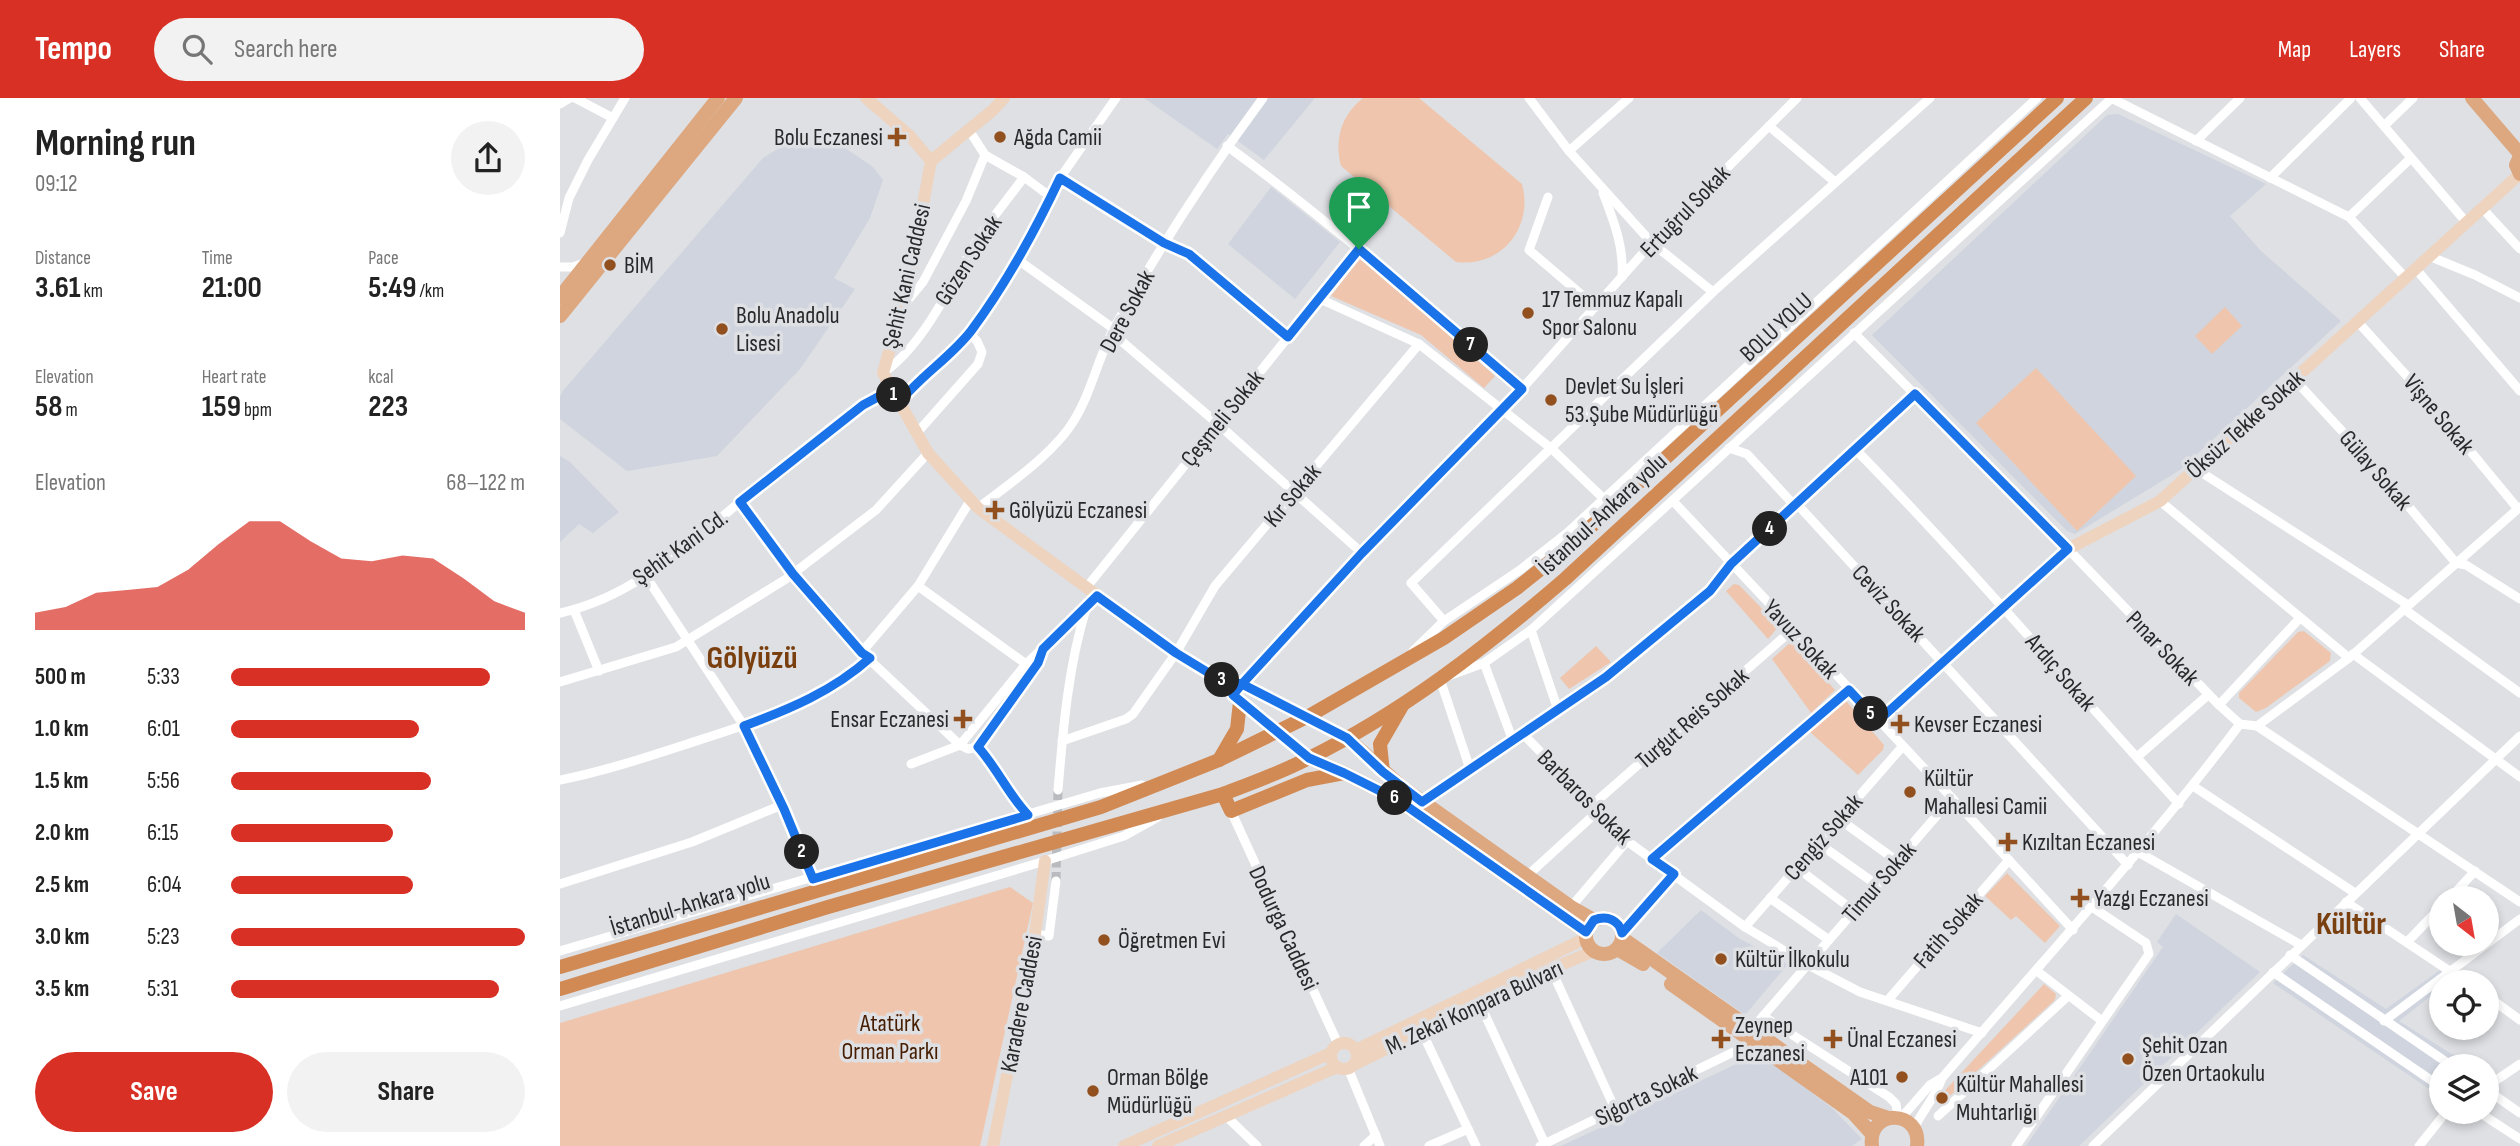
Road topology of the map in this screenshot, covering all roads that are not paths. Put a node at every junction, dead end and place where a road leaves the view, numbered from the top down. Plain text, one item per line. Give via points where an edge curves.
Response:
1 (573, 98) edge
2 (625, 98) edge
3 (718, 98) edge
4 (736, 98) edge
5 (866, 98) edge
6 (1004, 98) edge
7 (1116, 98) edge
8 (1263, 98) edge
9 (1529, 98) edge
10 (1629, 98) edge
11 (1797, 98) edge
12 (1930, 98) edge
13 (2038, 98) edge
14 (2057, 98) edge
15 (2086, 98) edge
16 (2111, 98) edge
17 (2239, 98) edge
18 (2351, 98) edge
19 (2360, 98) edge
20 (2413, 98) edge
21 (2480, 101) edge
22 (560, 104) edge
23 (613, 118) junction
24 (1769, 126) junction
25 (2384, 126) junction
26 (969, 130) junction
27 (2196, 141) junction
28 (1227, 146) junction
29 (1569, 151) junction
30 (985, 155) junction
31 (2520, 155) edge
32 (2411, 158) junction
33 (931, 161) junction
34 (2520, 174) edge
35 (1024, 177) junction
36 (1060, 178) junction
37 (2270, 178) junction
38 (1835, 182) junction
39 (1601, 188) junction
40 (565, 196) edge
41 (1051, 197) junction
42 (1548, 197) dead end
43 (2482, 208) junction
44 (2349, 217) junction
45 (2466, 222) junction
46 (560, 233) edge
47 (1164, 243) junction
48 (1652, 243) junction
49 (1359, 249) junction
50 (2520, 249) edge
51 (2429, 256) junction
52 (591, 258) junction
53 (1018, 260) junction
54 (560, 267) edge
55 (2410, 273) junction
56 (1622, 277) junction
57 (565, 292) edge
58 (1713, 292) junction
59 (1320, 299) junction
60 (2520, 299) edge
61 (904, 305) junction
62 (1597, 307) junction
63 (560, 316) edge
64 (2357, 321) junction
65 (1113, 331) junction
66 (969, 333) junction
67 (1854, 333) junction
68 (1288, 337) junction
69 (1419, 344) junction
70 (883, 373) junction
71 (2294, 379) junction
72 (1522, 389) junction
73 (891, 390) junction
74 (2520, 391) edge
75 (1915, 394) junction
76 (899, 403) junction
77 (1503, 410) junction
78 (1218, 424) junction
79 (916, 434) junction
80 (1729, 448) junction
81 (1552, 449) junction
82 (1856, 450) junction
83 (928, 453) junction
84 (2196, 469) junction
85 (1295, 492) junction
86 (1605, 500) junction
87 (1672, 501) junction
88 (2160, 501) junction
89 (740, 502) junction
90 (974, 505) junction
91 (1796, 505) junction
92 (2519, 508) edge
93 (2068, 549) junction
94 (1362, 553) junction
95 (2456, 563) junction
96 (1731, 564) junction
97 (793, 574) junction
98 (645, 575) junction
99 (918, 586) junction
100 (1086, 588) junction
101 (1097, 596) junction
102 (2520, 599) edge
103 (2406, 607) junction
104 (2004, 608) junction
105 (1086, 609) junction
106 (574, 610) junction
107 (560, 613) edge
108 (2300, 618) junction
109 (1444, 621) junction
110 (1531, 630) junction
111 (1793, 630) junction
112 (1061, 632) junction
113 (1078, 635) junction
114 (687, 640) junction
115 (1043, 649) junction
116 (1176, 653) junction
117 (866, 656) junction
118 (2351, 656) junction
119 (1484, 663) junction
120 (1944, 663) junction
121 (1026, 664) junction
122 (1398, 665) junction
123 (599, 671) junction
124 (1440, 679) junction
125 (1222, 681) junction
126 (560, 682) edge
127 (1242, 684) junction
128 (1849, 690) junction
129 (2520, 693) edge
130 (2208, 695) junction
131 (1237, 698) junction
132 (1405, 702) junction
133 (2219, 705) junction
134 (1558, 710) junction
135 (1307, 717) junction
136 (1878, 721) junction
137 (2239, 724) junction
138 (744, 726) junction
139 (2257, 726) junction
140 (1276, 733) junction
141 (1523, 734) junction
142 (2520, 736) edge
143 (1347, 738) junction
144 (1062, 741) junction
145 (1513, 741) junction
146 (960, 745) junction
147 (978, 747) junction
148 (1902, 747) junction
149 (2137, 757) junction
150 (1309, 758) junction
151 (1219, 760) junction
152 (2495, 760) junction
153 (911, 764) dead end
154 (1470, 769) junction
155 (1383, 772) junction
156 (1344, 773) junction
157 (2520, 777) edge
158 (1171, 779) junction
159 (560, 780) edge
160 (2193, 786) junction
161 (1058, 790) tunnel mouth
162 (1223, 794) junction
163 (1952, 798) junction
164 (1422, 802) junction
165 (2179, 804) junction
166 (782, 805) junction
167 (1594, 809) junction
168 (1172, 810) junction
169 (1231, 811) junction
170 (1028, 815) junction
171 (1839, 819) junction
172 (2419, 833) junction
173 (1627, 841) junction
174 (1818, 843) junction
175 (2138, 852) junction
176 (1652, 859) junction
177 (2009, 860) junction
178 (1045, 861) junction
179 (1898, 861) junction
180 (2128, 865) junction
181 (1796, 867) junction
182 (2475, 872) junction
183 (1674, 874) junction
184 (1527, 876) junction
185 (813, 879) junction
186 (1056, 881) tunnel mouth
187 (560, 884) edge
188 (1877, 885) junction
189 (2462, 886) edge
190 (2355, 893) junction
191 (1770, 898) junction
192 (2346, 902) junction
193 (2520, 902) edge
194 (1571, 907) junction
195 (2092, 907) junction
196 (1854, 911) junction
197 (2520, 919) edge
198 (2429, 920) edge
199 (1745, 927) junction
200 (2073, 930) junction
201 (1035, 934) junction
202 (1590, 935) junction
203 (1621, 940) junction
204 (1829, 940) junction
205 (2408, 942) junction
206 (2301, 945) junction
207 (560, 951) edge
208 (2290, 955) junction
209 (1808, 965) junction
210 (560, 967) edge
211 (1551, 970) junction
212 (2449, 970) edge
213 (2455, 970) edge
214 (2037, 971) junction
215 (2273, 972) junction
216 (560, 989) edge
217 (2429, 989) edge
218 (2068, 996) junction
219 (1888, 1000) junction
220 (1480, 1004) junction
221 (2499, 1005) edge
222 (560, 1006) edge
223 (1763, 1016) junction
224 (2520, 1020) edge
225 (2102, 1021) junction
226 (2384, 1021) junction
227 (1422, 1032) junction
228 (1982, 1032) junction
229 (1752, 1037) junction
230 (1335, 1048) junction
231 (1356, 1050) junction
232 (2434, 1054) edge
233 (2520, 1064) edge
234 (1346, 1067) junction
235 (1942, 1078) junction
236 (2499, 1078) edge
237 (2429, 1079) edge
238 (2499, 1098) edge
239 (1615, 1110) junction
240 (2520, 1113) edge
241 (1226, 1116) junction
242 (1938, 1116) dead end
243 (1896, 1118) junction
244 (2437, 1124) edge
245 (2497, 1124) edge
246 (1914, 1128) junction
247 (1468, 1129) junction
248 (1376, 1135) junction
249 (2520, 1139) edge
250 (1872, 1140) edge
251 (1543, 1145) edge
252 (993, 1146) edge
253 (1124, 1146) edge
254 (1158, 1146) edge
255 (1257, 1146) edge
256 (1364, 1146) edge
257 (1380, 1146) edge
258 (1429, 1146) edge
259 (1476, 1146) edge
260 (1917, 1146) edge
261 (2017, 1146) edge
262 (2093, 1146) edge
263 (2419, 1146) edge

1 - 22 street
1 - 23 street
2 - 23 street
3 - 52 main road
4 - 57 main road
5 - 33 main road
6 - 26 main road
7 - 36 street
8 - 28 street, Dere Sokak
9 - 29 street
10 - 29 street
11 - 24 street, Ertuğrul Sokak
12 - 38 street
13 - 86 street
14 - 122 highway, BOLU YOLU via 1571,545 1491,607
15 - 124 highway, İstanbul-Ankara yolu via 1566,579
16 - 27 street
16 - 67 street
17 - 27 street
18 - 37 street
19 - 25 street
20 - 25 street
21 - 31 main road
23 - 40 street
24 - 38 street
24 - 48 street, Ertuğrul Sokak
25 - 32 street
26 - 30 street
26 - 33 main road
27 - 37 street
28 - 47 street, Dere Sokak
28 - 49 street
29 - 39 street
30 - 35 street
30 - 61 street via 923,282
31 - 34 main road via 2516,165
32 - 44 street
32 - 45 street
33 - 61 main road, Şehit Kani Caddesi
34 - 43 main road, Öksüz Tekke Sokak
35 - 41 street
35 - 70 street, Gözen Sokak via 977,240 938,309 899,362
36 - 41 street
36 - 47 street
37 - 44 street
38 - 58 street
39 - 48 street
39 - 56 street via 1624,256
40 - 46 street
41 - 53 street
42 - 62 street via 1529,250
43 - 45 main road, Öksüz Tekke Sokak
43 - 50 street
44 - 55 street
45 - 51 main road, Öksüz Tekke Sokak
47 - 65 street, Dere Sokak
47 - 68 street via 1189,254
48 - 56 street, Ertuğrul Sokak
48 - 58 street
49 - 59 street, Çeşmeli Sokak
49 - 72 street
51 - 55 main road, Öksüz Tekke Sokak
51 - 60 street
52 - 54 street via 580,265
52 - 57 main road
53 - 65 street
53 - 66 street
55 - 64 main road, Öksüz Tekke Sokak
55 - 74 street
56 - 62 street, Ertuğrul Sokak
57 - 63 main road
58 - 81 street
59 - 68 street, Çeşmeli Sokak
59 - 69 street
61 - 70 main road, Şehit Kani Caddesi
62 - 72 street, Ertuğrul Sokak
64 - 71 main road, Öksüz Tekke Sokak
64 - 92 street, Vişne Sokak
65 - 78 street
65 - 90 street, Dere Sokak via 1085,400 1066,432 1038,461
66 - 76 street
66 - 79 street via 982,352 978,364
67 - 75 street, Pınar Sokak
67 - 80 street
68 - 78 street, Çeşmeli Sokak
69 - 77 street
69 - 85 street, Kır Sokak
70 - 73 main road, Şehit Kani Caddesi
71 - 84 main road, Öksüz Tekke Sokak
71 - 95 street, Gülay Sokak
72 - 77 street, Ertuğrul Sokak
73 - 76 main road, Şehit Kani Caddesi
73 - 89 street, Şehit Kani Cd. via 863,405
75 - 82 street
75 - 93 street, Pınar Sokak
76 - 79 main road, Şehit Kani Caddesi
77 - 81 street
77 - 94 street, Ertuğrul Sokak
78 - 85 street
78 - 100 street, Çeşmeli Sokak
79 - 83 main road, Şehit Kani Caddesi
80 - 87 street
80 - 91 street, Ceviz Sokak via 1747,454
81 - 86 street
81 - 109 street via 1411,583
82 - 91 street
82 - 104 street, Ardıç Sokak
83 - 90 main road, Şehit Kani Caddesi
83 - 97 street via 876,510
84 - 88 main road, Öksüz Tekke Sokak
84 - 103 street
85 - 94 street
85 - 116 street, Kır Sokak via 1215,586
86 - 109 street via 1539,555
87 - 96 street, Yavuz Sokak
87 - 110 street
88 - 93 main road, Öksüz Tekke Sokak
88 - 108 street
89 - 97 street
89 - 98 street, Şehit Kani Cd. via 689,546
90 - 99 street
90 - 100 main road, Şehit Kani Caddesi
91 - 96 street
91 - 120 street, Ceviz Sokak
92 - 95 street
93 - 104 street
93 - 130 street, Pınar Sokak
94 - 127 street, Ertuğrul Sokak
95 - 102 street
95 - 103 street
96 - 111 street, Yavuz Sokak
96 - 134 street via 1710,591 1606,677
97 - 114 street
97 - 117 street
98 - 106 street, Şehit Kani Cd.
98 - 114 street
99 - 117 street
99 - 121 street
100 - 101 main road, Şehit Kani Caddesi
101 - 105 street
101 - 116 main road, Şehit Kani Caddesi
103 - 118 street
103 - 129 street
104 - 120 street
104 - 149 street, Ardıç Sokak
105 - 112 street
105 - 113 street
106 - 107 street, Şehit Kani Cd.
106 - 123 street
108 - 118 street
108 - 133 street
109 - 122 street
110 - 119 street
110 - 134 street
111 - 128 street, Yavuz Sokak
111 - 167 street, Turgut Reis Sokak
112 - 113 street
112 - 115 street
113 - 144 street
114 - 123 street
114 - 138 street
115 - 121 street
115 - 147 street via 1038,663
116 - 125 main road, Şehit Kani Caddesi
116 - 144 street, Kır Sokak via 1126,719
117 - 138 street via 842,681 791,709
117 - 146 street
118 - 139 street
118 - 152 street
119 - 124 street
119 - 145 street
120 - 136 street
120 - 180 street, Ceviz Sokak
121 - 146 street
122 - 135 highway, BOLU YOLU
123 - 126 street
124 - 132 highway, İstanbul-Ankara yolu
124 - 154 street
125 - 127 main road
125 - 131 main road
127 - 131 street, Ertuğrul Sokak
127 - 135 main road
128 - 136 street, Yavuz Sokak
128 - 176 street
130 - 133 street, Pınar Sokak
130 - 149 street
131 - 140 main road
131 - 151 highway via 1237,729
132 - 143 highway, İstanbul-Ankara yolu
132 - 155 highway via 1380,744
133 - 137 street, Pınar Sokak
134 - 141 street
135 - 140 highway, İstanbul-Ankara yolu
135 - 143 main road
136 - 148 street, Yavuz Sokak
137 - 139 street
137 - 160 street
138 - 159 street
138 - 166 street
139 - 172 street
140 - 150 main road
140 - 151 highway, İstanbul-Ankara yolu
141 - 145 street
141 - 167 street, Barbaros Sokak
142 - 152 street
143 - 150 highway, İstanbul-Ankara yolu
143 - 155 main road
144 - 161 street
145 - 154 street
146 - 147 street
146 - 153 street
147 - 170 street
148 - 163 street, Yavuz Sokak
148 - 171 street, Cengiz Sokak
149 - 165 street, Ardıç Sokak
150 - 156 main road
150 - 162 highway, İstanbul-Ankara yolu
151 - 158 highway, İstanbul-Ankara yolu
152 - 157 street
152 - 172 street
154 - 164 street
155 - 164 main road
156 - 169 highway via 1307,780
156 - 202 main road via 1398,800
158 - 170 street via 1100,793
158 - 210 highway, İstanbul-Ankara yolu via 1101,807
160 - 165 street
160 - 190 street
162 - 168 highway, İstanbul-Ankara yolu
162 - 169 highway
163 - 177 street, Yavuz Sokak
163 - 179 street, Timur Sokak
164 - 184 main road
165 - 175 street
166 - 185 street
166 - 187 street via 692,842
167 - 173 street, Barbaros Sokak
167 - 184 street, Turgut Reis Sokak
168 - 178 street via 1124,836
168 - 216 highway, İstanbul-Ankara yolu
169 - 230 street, Dodurga Caddesi
170 - 185 street
171 - 174 street, Cengiz Sokak
171 - 179 street
172 - 182 street
172 - 190 street
173 - 176 street, Barbaros Sokak
173 - 194 street
174 - 181 street, Cengiz Sokak
174 - 188 street
175 - 180 street
175 - 206 street
176 - 183 street, Barbaros Sokak
177 - 200 street, Yavuz Sokak
177 - 219 street, Fatih Sokak
178 - 201 main road, Karadere Caddesi
178 - 222 street
179 - 188 street, Timur Sokak
180 - 195 street
181 - 191 street, Cengiz Sokak
181 - 196 street
182 - 189 street
182 - 193 street
183 - 199 street, Barbaros Sokak
183 - 203 street
184 - 194 main road
185 - 207 street
186 - 201 street via 1049,936
188 - 196 street, Timur Sokak
190 - 192 street
191 - 199 street, Cengiz Sokak
191 - 204 street
192 - 205 street
192 - 206 street
194 - 202 main road
195 - 200 street
195 - 225 street via 2146,943 2150,954
196 - 204 street, Timur Sokak
197 - 213 street
198 - 205 street
199 - 209 street, Barbaros Sokak
200 - 214 street
201 - 252 main road, Karadere Caddesi
202 - 203 main road via 1606,954
202 - 203 main road via 1600,918 1612,919 1621,928
202 - 211 main road, M. Zekai Konpara Bulvarı
202 - 231 main road, M. Zekai Konpara Bulvarı
203 - 229 main road
204 - 209 street, Timur Sokak
205 - 212 street
206 - 208 street
208 - 215 street
208 - 226 street
209 - 219 street, Barbaros Sokak via 1860,992
209 - 223 street, Timur Sokak
211 - 220 main road, M. Zekai Konpara Bulvarı
211 - 239 street
214 - 218 street
214 - 228 street
215 - 237 street
215 - 262 street
217 - 226 street
218 - 225 street
218 - 242 street
219 - 228 street, Barbaros Sokak
220 - 227 main road, M. Zekai Konpara Bulvarı
220 - 251 street
221 - 224 street
223 - 229 street, Timur Sokak
223 - 243 street via 1889,1097 1896,1104
225 - 261 street
226 - 232 street
227 - 234 main road, M. Zekai Konpara Bulvarı
227 - 247 street
228 - 235 street
229 - 239 street, Sigorta Sokak
229 - 243 main road via 1870,1112
229 - 250 main road via 1853,1113
230 - 231 main road via 1349,1044
230 - 234 main road via 1331,1060
230 - 253 main road
231 - 234 main road via 1357,1057
233 - 236 street
234 - 241 main road, M. Zekai Konpara Bulvarı
234 - 248 street
235 - 243 street
235 - 246 street
238 - 240 street
239 - 251 street, Sigorta Sokak
241 - 254 main road, M. Zekai Konpara Bulvarı
241 - 255 street
243 - 246 main road
243 - 250 main road via 1878,1124
244 - 263 street
245 - 249 street
246 - 260 main road
247 - 258 street
247 - 259 street
248 - 256 street
248 - 257 street

